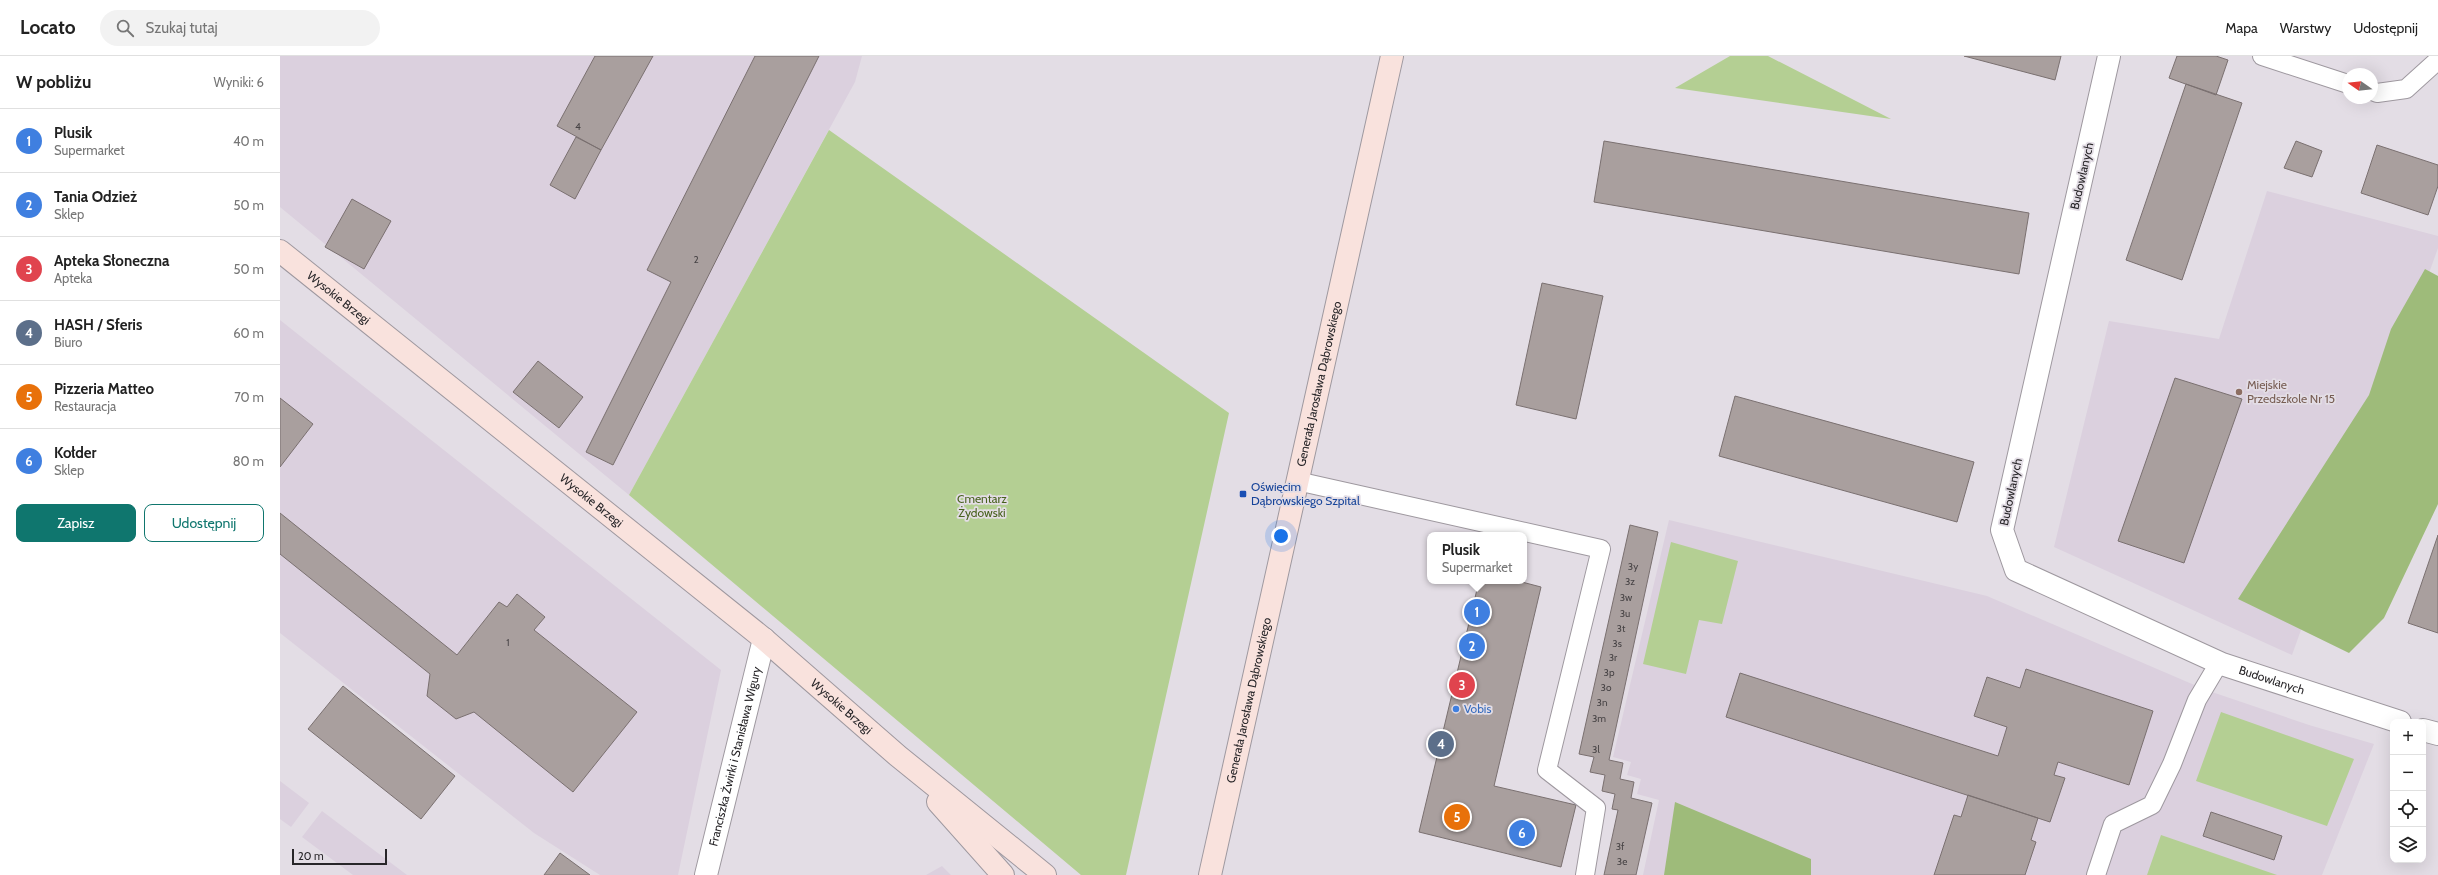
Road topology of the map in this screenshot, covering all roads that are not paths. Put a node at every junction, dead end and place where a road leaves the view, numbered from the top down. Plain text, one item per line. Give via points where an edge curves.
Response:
1 (1392, 56) edge
2 (2109, 56) edge
3 (2262, 56) edge
4 (2438, 60) edge
5 (2342, 82) edge
6 (2378, 93) edge
7 (280, 251) edge
8 (1297, 481) junction
9 (1525, 532) edge
10 (1527, 532) edge
11 (764, 639) junction
12 (2218, 662) junction
13 (2391, 719) edge
14 (2426, 731) edge
15 (2438, 734) edge
16 (898, 756) junction
17 (706, 875) edge
18 (1003, 875) edge
19 (1045, 875) edge
20 (1210, 875) edge
21 (1585, 875) edge
22 (2096, 875) edge

1 - 8 street, Generała Jarosława Dąbrowskiego
2 - 12 street, Budowlanych via 2002,530 2016,570
3 - 5 lane
4 - 6 lane via 2406,89
7 - 11 street, Wysokie Brzegi
8 - 9 lane
8 - 20 street, Generała Jarosława Dąbrowskiego
10 - 21 lane via 1601,549 1547,770 1596,808
11 - 16 street, Wysokie Brzegi
11 - 17 street, Franciszka Żwirki i Stanisława Wigury
12 - 13 street, Budowlanych
12 - 22 lane via 2197,700 2172,764 2152,804 2113,824
14 - 15 street
16 - 18 street, Wysokie Brzegi
16 - 19 street, Wysokie Brzegi

